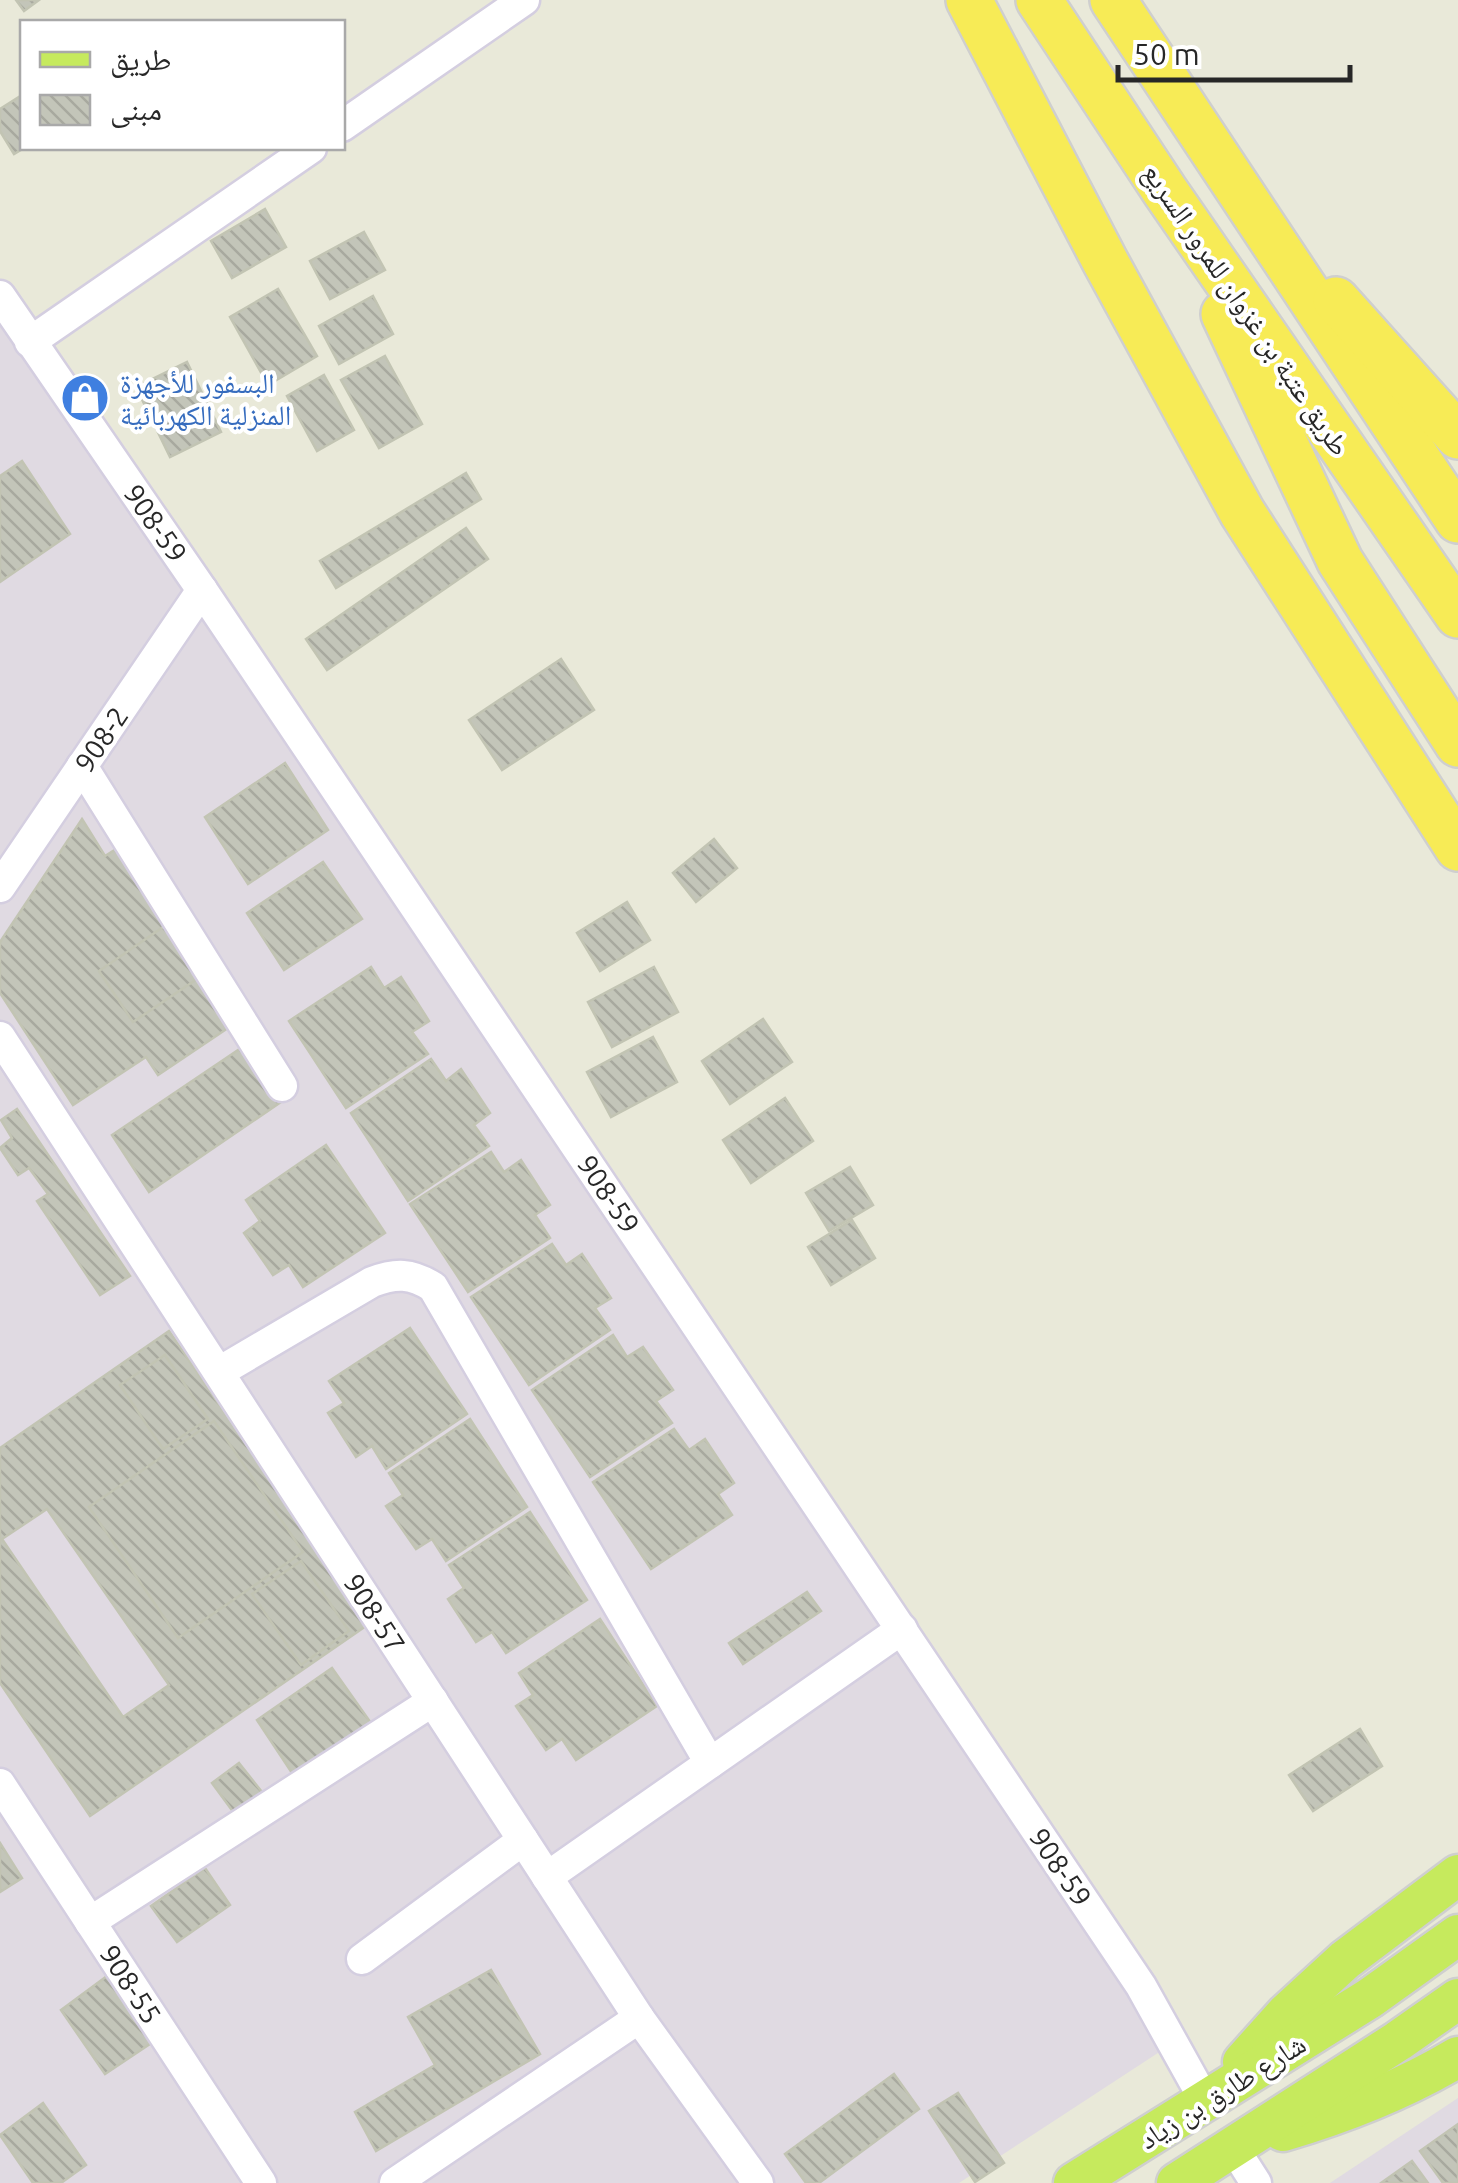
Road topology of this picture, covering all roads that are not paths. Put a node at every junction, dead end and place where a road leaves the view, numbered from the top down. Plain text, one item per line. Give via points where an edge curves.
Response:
1 (524, 0) edge
2 (968, 0) edge
3 (1039, 0) edge
4 (1113, 0) edge
5 (345, 124) edge
6 (308, 150) edge
7 (1165, 190) junction
8 (1246, 203) junction
9 (0, 296) edge
10 (30, 342) junction
11 (1458, 436) edge
12 (1458, 520) edge
13 (202, 590) junction
14 (1458, 615) edge
15 (1458, 744) edge
16 (82, 766) junction
17 (1458, 848) edge
18 (0, 887) edge
19 (0, 1037) edge
20 (282, 1086) dead end
21 (218, 1372) junction
22 (902, 1629) junction
23 (433, 1701) junction
24 (710, 1763) junction
25 (0, 1784) edge
26 (523, 1840) junction
27 (1458, 1875) edge
28 (547, 1876) junction
29 (90, 1922) junction
30 (1458, 1935) edge
31 (362, 1960) dead end
32 (1458, 1999) edge
33 (639, 2018) junction
34 (1458, 2057) edge
35 (1209, 2099) junction
36 (1237, 2145) junction
37 (261, 2183) edge
38 (395, 2183) edge
39 (758, 2183) edge
40 (1074, 2183) edge
41 (1177, 2183) edge
42 (1256, 2183) edge

1 - 5 street
2 - 17 highway via 1242,512
3 - 7 highway, طريق عتبة بن غزوان للمرور السريع
4 - 8 highway, طريق عتبة بن غزوان للمرور السريع
6 - 10 street
7 - 14 highway, طريق عتبة بن غزوان للمرور السريع
7 - 15 highway via 1340,561
8 - 11 highway
8 - 12 highway, طريق عتبة بن غزوان للمرور السريع
9 - 10 street, 908-59
10 - 13 street, 908-59
13 - 16 street, 908-2
13 - 22 street, 908-59
16 - 18 street, 908-2
16 - 20 street
19 - 21 street, 908-57
21 - 23 street, 908-57
21 - 24 street via 372,1282 393,1274 416,1276 433,1287
22 - 24 street
22 - 35 street, 908-59
23 - 26 street, 908-57
23 - 29 street
24 - 28 street
25 - 29 street, 908-55
26 - 28 street, 908-57
26 - 31 street
27 - 35 main road via 1345,1960
28 - 33 street, 908-57
29 - 37 street, 908-55
30 - 35 main road, شارع طارق بن زياد
32 - 36 main road, شارع طارق بن زياد
33 - 38 street
33 - 39 street, 908-57
34 - 36 main road via 1333,2116
35 - 40 main road, شارع طارق بن زياد
36 - 41 main road, شارع طارق بن زياد
36 - 42 street

